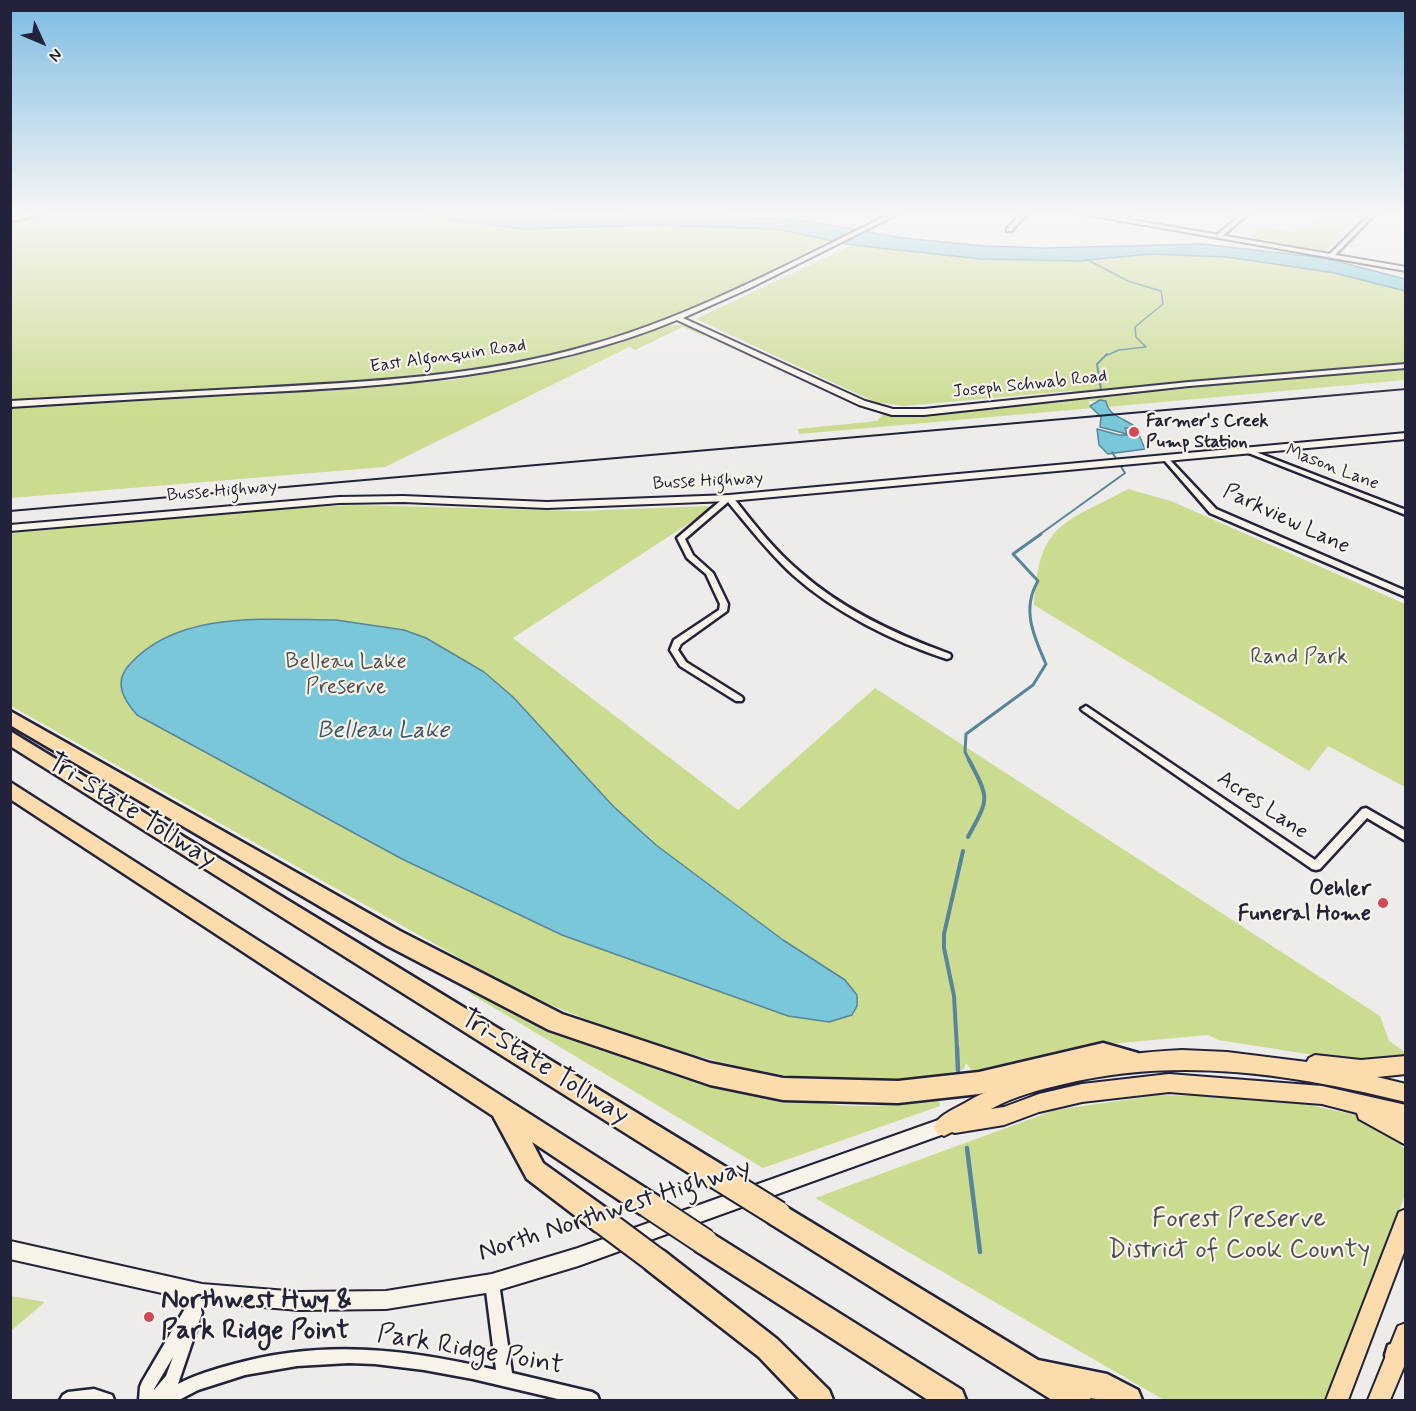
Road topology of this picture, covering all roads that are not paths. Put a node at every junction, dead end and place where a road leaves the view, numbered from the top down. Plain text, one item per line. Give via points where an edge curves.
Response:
1 (757, 279) edge
2 (676, 317) junction
3 (1406, 366) edge
4 (10, 404) edge
5 (1406, 436) edge
6 (1248, 451) junction
7 (1166, 459) junction
8 (729, 498) junction
9 (1406, 513) edge
10 (10, 528) edge
11 (1406, 594) edge
12 (947, 656) dead end
13 (739, 699) dead end
14 (1086, 710) dead end
15 (10, 717) edge
16 (10, 737) edge
17 (10, 789) edge
18 (1406, 837) edge
19 (1240, 1060) junction
20 (1131, 1061) junction
21 (1406, 1065) edge
22 (1406, 1093) edge
23 (1322, 1095) junction
24 (500, 1108) junction
25 (1406, 1115) edge
26 (944, 1126) junction
27 (1406, 1136) edge
28 (1406, 1219) edge
29 (10, 1250) edge
30 (492, 1283) junction
31 (202, 1293) junction
32 (1403, 1347) edge
33 (1030, 1371) junction
34 (505, 1380) junction
35 (68, 1401) edge
36 (107, 1401) edge
37 (147, 1401) edge
38 (156, 1401) edge
39 (165, 1401) edge
40 (592, 1401) edge
41 (819, 1401) edge
42 (952, 1401) edge
43 (1077, 1401) edge
44 (1128, 1401) edge
45 (1337, 1401) edge
46 (1379, 1401) edge

1 - 2 main road, East Algonquin Road
2 - 3 main road, Joseph Schwab Road via 862,403 898,412
2 - 4 main road, East Algonquin Road via 582,350 457,376 354,386
5 - 6 main road, Busse Highway
6 - 7 main road, Busse Highway
6 - 9 street, Mason Lane
7 - 8 main road, Busse Highway
7 - 11 street, Parkview Lane via 1213,511
8 - 10 main road, Busse Highway via 547,505 403,499 329,501
8 - 12 street via 761,538 809,584 923,648
8 - 13 street via 681,538 690,556 709,573 724,604 723,611 677,642 674,651 683,664
14 - 18 street, Acres Lane via 1316,866 1366,812
15 - 20 highway via 393,938 547,1018 710,1074 783,1089 898,1092 979,1083 1103,1054
16 - 33 highway, Tri-State Tollway, bridge
17 - 24 highway, Tri-State Tollway
19 - 20 main road, North Northwest Highway
19 - 21 main road via 1361,1069
19 - 22 main road, North Northwest Highway via 1353,1079
20 - 26 main road, North Northwest Highway via 1001,1093
23 - 25 main road, North Northwest Highway
23 - 26 main road, North Northwest Highway via 1198,1084 1128,1086 1039,1102 1004,1116
23 - 27 main road via 1377,1116
24 - 41 highway, bridge via 535,1171 768,1348
24 - 42 highway, Tri-State Tollway, bridge
26 - 30 main road, North Northwest Highway via 578,1257
28 - 45 main road
29 - 31 main road, North Northwest Highway
30 - 31 main road, North Northwest Highway via 386,1300 299,1301
30 - 34 street
31 - 37 street via 147,1387
31 - 38 street via 172,1382
32 - 46 main road
33 - 43 highway, Tri-State Tollway
33 - 44 highway via 1107,1388
34 - 39 street, Park Ridge Point via 399,1358 310,1359 235,1371 195,1383
34 - 40 street, Park Ridge Point
35 - 36 street via 94,1397

